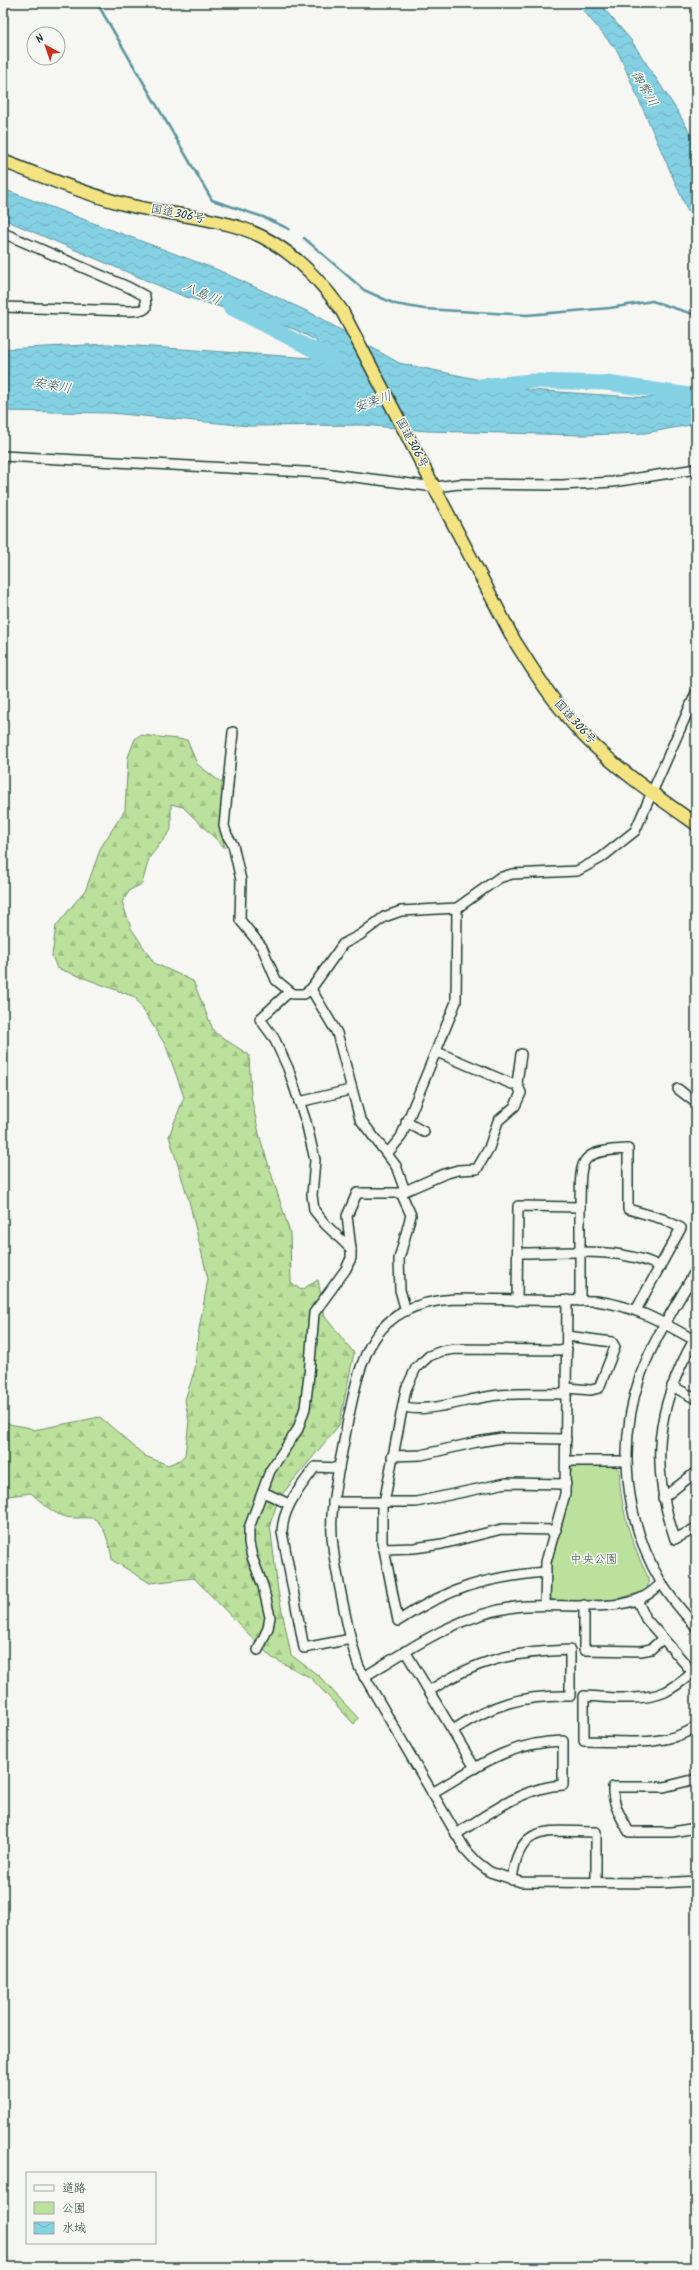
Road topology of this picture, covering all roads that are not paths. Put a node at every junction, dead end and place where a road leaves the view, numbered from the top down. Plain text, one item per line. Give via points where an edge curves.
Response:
1 (3, 161) edge
2 (3, 233) edge
3 (3, 307) edge
4 (3, 456) edge
5 (696, 469) edge
6 (433, 482) junction
7 (696, 693) edge
8 (233, 732) dead end
9 (651, 792) junction
10 (696, 824) edge
11 (457, 908) junction
12 (311, 988) junction
13 (289, 992) junction
14 (437, 1052) junction
15 (521, 1054) dead end
16 (516, 1083) junction
17 (678, 1089) dead end
18 (350, 1090) junction
19 (299, 1102) junction
20 (696, 1104) edge
21 (406, 1122) junction
22 (424, 1132) dead end
23 (387, 1154) junction
24 (403, 1192) junction
25 (580, 1207) junction
26 (351, 1249) junction
27 (519, 1253) junction
28 (581, 1254) junction
29 (661, 1267) junction
30 (696, 1270) edge
31 (567, 1300) junction
32 (517, 1301) junction
33 (580, 1301) junction
34 (406, 1310) junction
35 (636, 1310) junction
36 (666, 1324) junction
37 (567, 1336) junction
38 (695, 1340) edge
39 (567, 1350) junction
40 (672, 1386) junction
41 (567, 1391) junction
42 (696, 1399) edge
43 (403, 1406) junction
44 (566, 1439) junction
45 (392, 1456) junction
46 (567, 1461) junction
47 (626, 1461) junction
48 (339, 1468) junction
49 (696, 1472) edge
50 (566, 1484) junction
51 (263, 1492) junction
52 (663, 1498) junction
53 (333, 1502) junction
54 (383, 1503) junction
55 (289, 1504) junction
56 (696, 1528) edge
57 (556, 1530) junction
58 (384, 1549) junction
59 (546, 1572) junction
60 (662, 1583) junction
61 (637, 1600) junction
62 (545, 1604) junction
63 (584, 1605) junction
64 (696, 1627) edge
65 (350, 1639) junction
66 (662, 1639) junction
67 (258, 1650) dead end
68 (406, 1651) junction
69 (694, 1674) edge
70 (364, 1677) junction
71 (429, 1691) junction
72 (696, 1727) edge
73 (453, 1730) junction
74 (475, 1768) junction
75 (696, 1779) edge
76 (432, 1793) junction
77 (696, 1828) edge
78 (456, 1834) junction
79 (512, 1880) junction
80 (696, 1881) edge
81 (596, 1882) junction

1 - 6 highway, 国道306号 via 76,190 121,203 242,228 285,250 313,274 342,311
2 - 3 street via 128,287 145,296 146,308 129,311
4 - 6 street via 323,472
5 - 6 street via 613,482 562,485
6 - 9 highway, 国道306号 via 514,640 532,669 559,707 588,740
7 - 9 street
8 - 13 street via 224,826 233,846 241,880 240,920 262,947 276,980
9 - 10 highway, 国道306号
9 - 11 street via 635,831 601,858 577,871 512,874 499,878
11 - 12 street via 401,911 384,918 343,944
11 - 14 street via 456,1002
12 - 13 street via 304,994
12 - 18 street via 337,1033
13 - 19 street via 260,1019 279,1047
14 - 16 street via 512,1084
14 - 21 street
15 - 16 street
16 - 24 street via 521,1093 518,1102 498,1122 489,1148 477,1169 444,1174
17 - 20 street
18 - 19 street
18 - 23 street via 360,1119
19 - 26 street via 315,1160 312,1195 314,1210
21 - 22 street
21 - 23 street via 402,1137
23 - 24 street via 396,1166
24 - 26 street via 357,1193 347,1216
24 - 34 street via 411,1215 400,1259 400,1290
25 - 27 street via 518,1206
25 - 28 street
25 - 29 street via 581,1173 587,1158 601,1150 628,1149 628,1209 664,1219 681,1228
26 - 51 street via 351,1258 346,1269 315,1308 305,1408 298,1429 270,1470
27 - 28 street
27 - 32 street
28 - 29 street via 628,1256
28 - 33 street
29 - 35 street
30 - 36 street
31 - 32 street
31 - 33 street
31 - 37 street
32 - 34 street via 443,1300
33 - 35 street via 610,1303
34 - 48 street via 378,1332 363,1358
35 - 36 street
36 - 38 street
36 - 47 street via 650,1354 637,1388
37 - 39 street
37 - 41 street via 612,1342 615,1347 599,1388
38 - 40 street
39 - 41 street
39 - 43 street via 455,1349 435,1353 412,1373
40 - 42 street
40 - 52 street via 665,1406 660,1451
41 - 43 street via 500,1394 422,1410
41 - 44 street
43 - 45 street
44 - 45 street via 502,1438 427,1454
44 - 46 street
45 - 54 street
46 - 47 street
46 - 50 street
47 - 60 street via 637,1526 648,1558
48 - 53 street
48 - 55 street via 315,1467
49 - 52 street
50 - 54 street via 506,1484 469,1490 436,1500
50 - 57 street
51 - 55 street
51 - 67 street via 249,1528 249,1543 270,1617
52 - 56 street via 676,1539
53 - 54 street
53 - 65 street via 332,1540
54 - 58 street
55 - 65 street via 282,1523 283,1541 304,1648
57 - 58 street via 502,1529 442,1544
57 - 59 street via 546,1562
58 - 59 street via 398,1621 442,1595 465,1586 508,1575
59 - 62 street
60 - 61 street
60 - 64 street
61 - 63 street via 612,1605
61 - 66 street via 646,1619
62 - 63 street
62 - 68 street via 515,1607 466,1619
63 - 66 street via 584,1650 641,1652 651,1649
65 - 70 street
66 - 69 street
68 - 70 street
68 - 71 street
69 - 72 street via 655,1695 584,1696 584,1741 660,1741
70 - 76 street
71 - 73 street
71 - 73 street via 486,1661 514,1654 570,1650 570,1696 542,1696 509,1702 480,1713
73 - 74 street
74 - 76 street
74 - 78 street via 495,1756 523,1745 563,1741 563,1785 546,1786 523,1794
75 - 77 street via 664,1787 613,1787 614,1801 629,1832 667,1832
76 - 78 street
78 - 79 street via 465,1849 483,1867
79 - 81 street
79 - 81 street via 517,1854 533,1836 549,1831 599,1832
80 - 81 street

